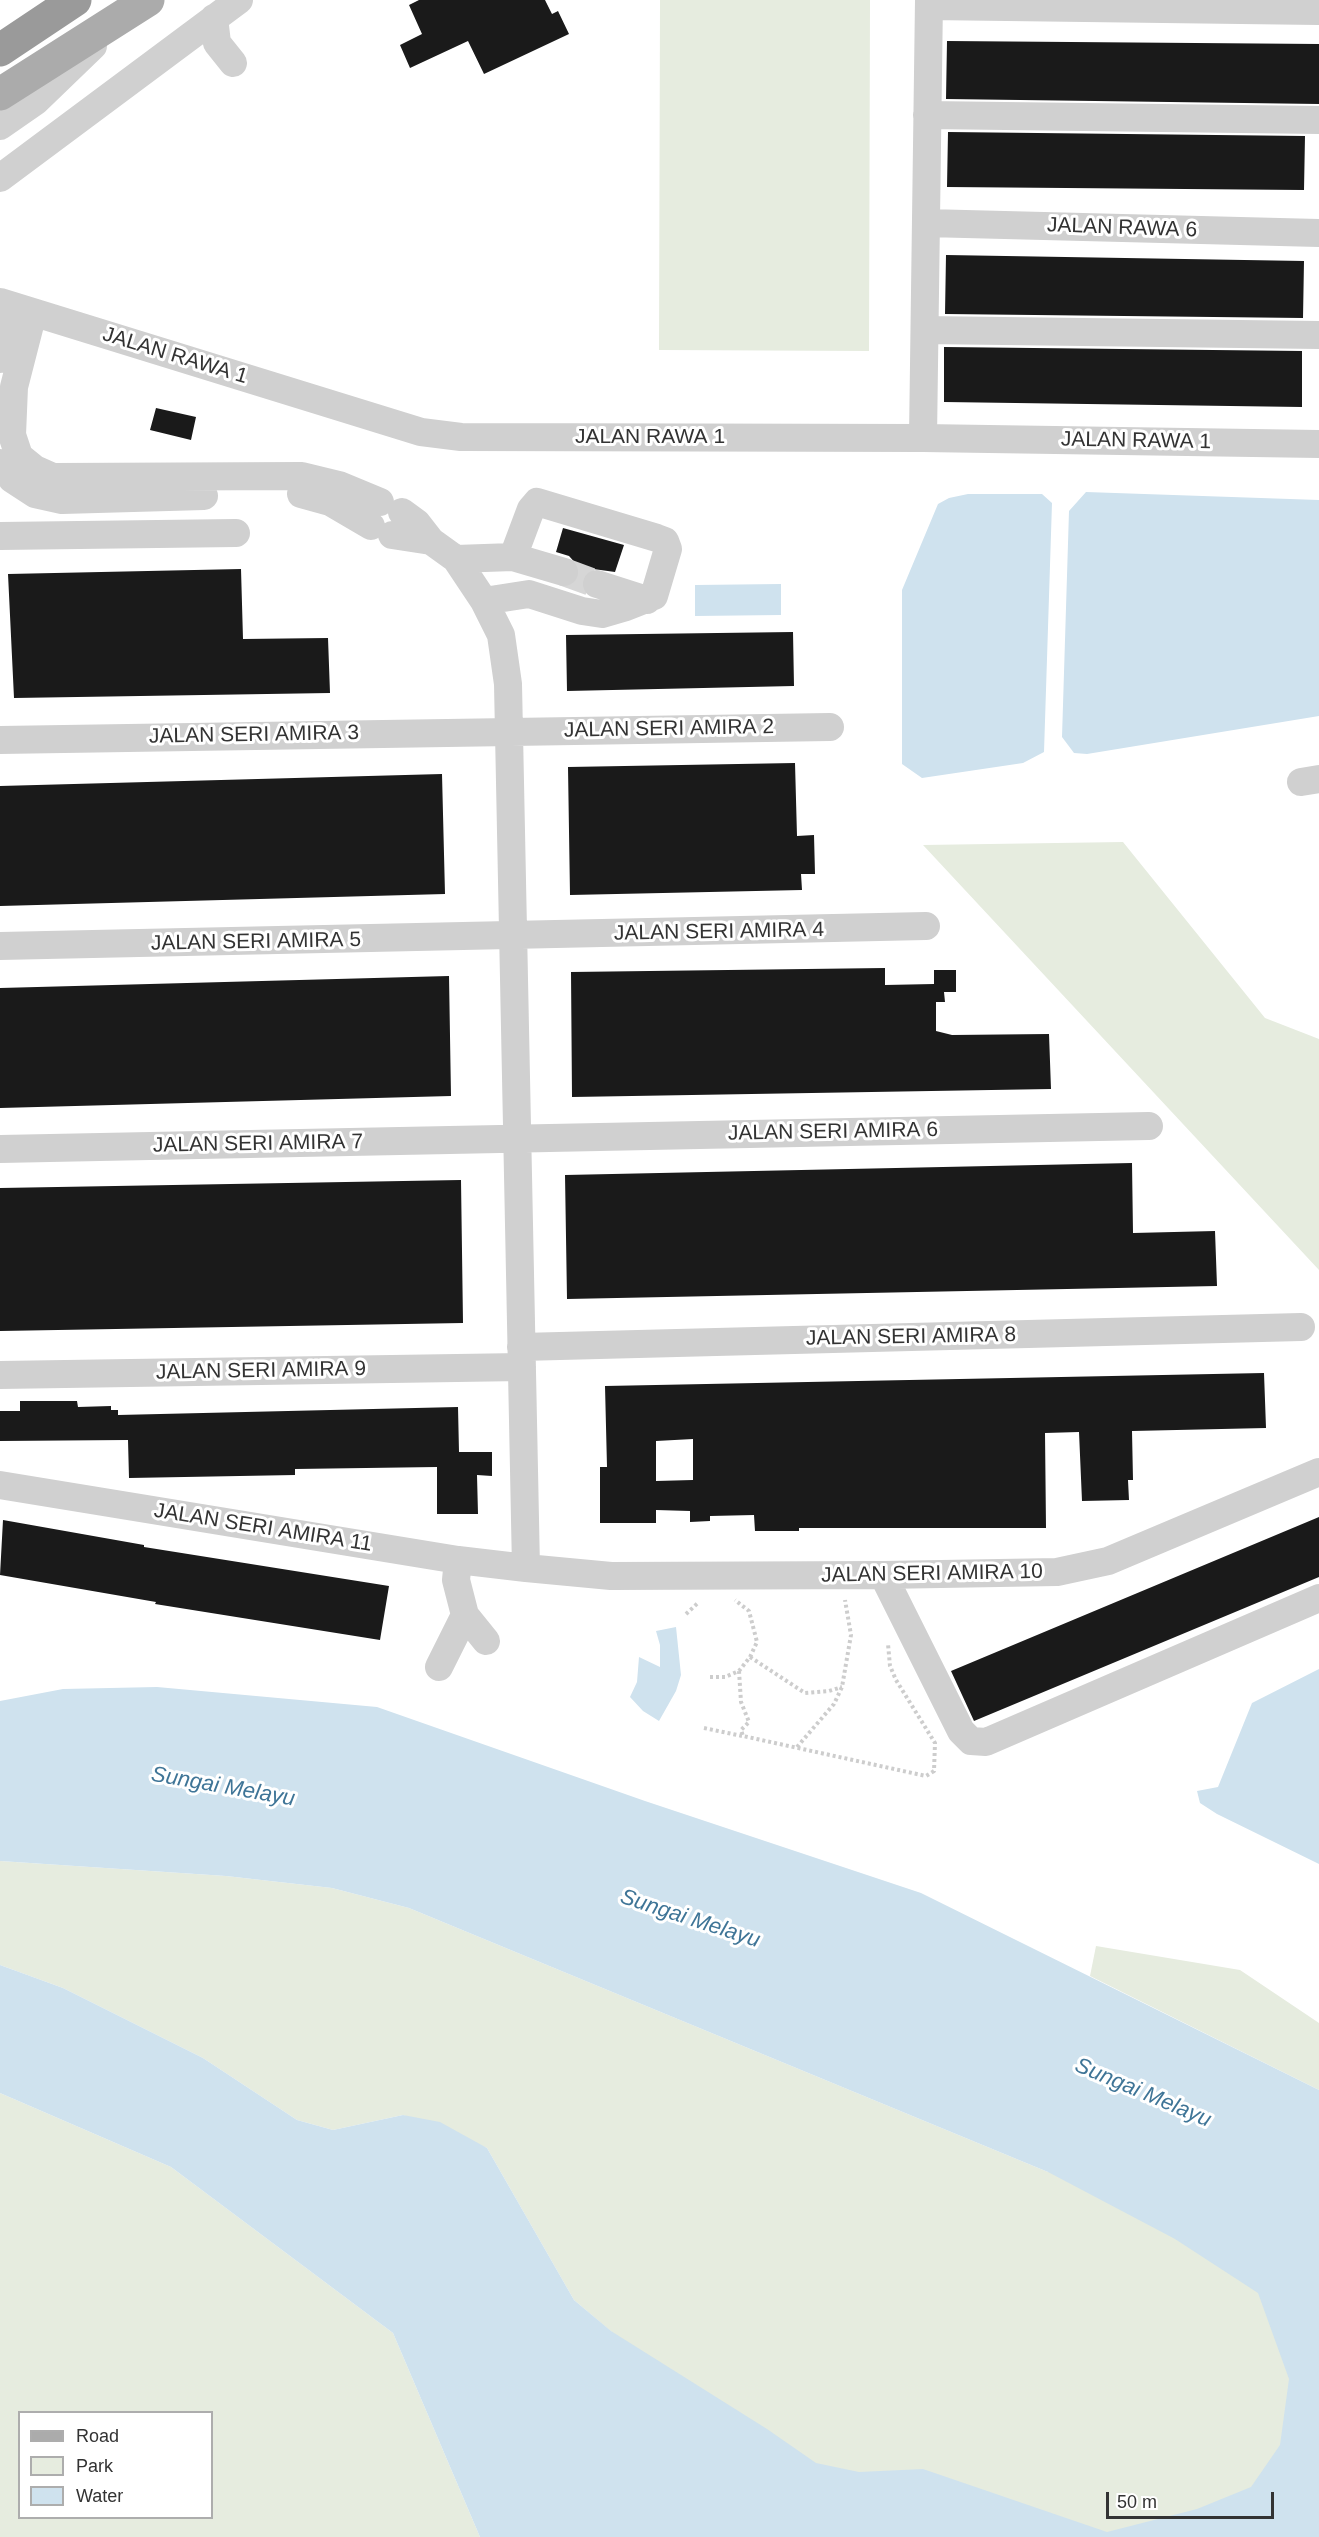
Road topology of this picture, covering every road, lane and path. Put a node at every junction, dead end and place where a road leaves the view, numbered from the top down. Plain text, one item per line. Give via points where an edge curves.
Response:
1 (75, 0) edge
2 (239, 0) edge
3 (929, 3) edge
4 (135, 5) edge
5 (1319, 11) edge
6 (214, 18) junction
7 (0, 50) edge
8 (233, 63) dead end
9 (0, 94) edge
10 (927, 115) junction
11 (1319, 120) edge
12 (0, 126) edge
13 (0, 178) edge
14 (926, 223) junction
15 (1319, 233) edge
16 (14, 307) edge
17 (925, 330) junction
18 (1319, 335) edge
19 (0, 359) edge
20 (923, 438) junction
21 (1319, 444) edge
22 (0, 463) edge
23 (376, 514) junction
24 (236, 533) dead end
25 (0, 536) edge
26 (513, 557) junction
27 (456, 559) junction
28 (564, 572) tunnel mouth
29 (597, 584) tunnel mouth
30 (647, 600) junction
31 (484, 601) junction
32 (830, 726) dead end
33 (508, 731) junction
34 (0, 740) edge
35 (926, 927) dead end
36 (513, 937) junction
37 (0, 946) edge
38 (1149, 1126) dead end
39 (517, 1139) junction
40 (0, 1149) edge
41 (1301, 1327) dead end
42 (521, 1357) junction
43 (0, 1375) edge
44 (1319, 1472) edge
45 (0, 1485) edge
46 (458, 1560) junction
47 (526, 1569) junction
48 (823, 1575) junction
49 (883, 1575) junction
50 (1319, 1598) edge
51 (724, 1599) dead end
52 (845, 1600) junction
53 (703, 1601) dead end
54 (853, 1601) dead end
55 (686, 1614) dead end
56 (465, 1615) junction
57 (886, 1634) dead end
58 (486, 1641) dead end
59 (750, 1657) junction
60 (439, 1668) dead end
61 (740, 1671) junction
62 (710, 1677) dead end
63 (842, 1687) junction
64 (704, 1728) dead end
65 (743, 1736) junction
66 (796, 1747) junction

1 - 7 highway
2 - 6 street
3 - 5 street
3 - 10 street
4 - 9 main road
4 - 12 street via 36,100
6 - 8 street via 217,43
6 - 13 street
10 - 11 street
10 - 14 street
14 - 15 street, JALAN RAWA 6
14 - 17 street
16 - 19 street
16 - 20 street, JALAN RAWA 1 via 421,432 460,437
16 - 23 street via 12,435 19,456 35,469 53,477 302,476 339,485
17 - 18 street
17 - 20 street
20 - 21 street, JALAN RAWA 1
22 - 23 street via 12,479 35,494 62,500 298,493
23 - 27 street via 431,541
24 - 25 street
26 - 27 street
26 - 28 street
26 - 30 street via 531,508 537,502 657,537 668,549 654,596
27 - 31 street
29 - 30 street
30 - 31 street via 602,614 529,594
31 - 33 street via 501,635 508,684
32 - 33 street, JALAN SERI AMIRA 2
33 - 34 street, JALAN SERI AMIRA 3
33 - 36 street
35 - 36 street, JALAN SERI AMIRA 4
36 - 37 street, JALAN SERI AMIRA 5
36 - 39 street
38 - 39 street, JALAN SERI AMIRA 6
39 - 40 street, JALAN SERI AMIRA 7
39 - 42 street
41 - 42 street, JALAN SERI AMIRA 8
42 - 43 street, JALAN SERI AMIRA 9
42 - 47 street
44 - 49 street, JALAN SERI AMIRA 10 via 1108,1561 1057,1572
45 - 46 street, JALAN SERI AMIRA 11
46 - 47 street, JALAN SERI AMIRA 11
46 - 56 street via 456,1580
47 - 48 street, JALAN SERI AMIRA 10 via 611,1576
48 - 49 street, JALAN SERI AMIRA 10
48 - 52 path
49 - 50 street via 961,1731 971,1741 986,1742
51 - 59 path via 735,1600 749,1611 757,1642
52 - 54 path
52 - 63 path via 851,1635
53 - 55 path via 694,1604
56 - 58 street
56 - 60 street
57 - 66 path via 896,1680 935,1743 934,1771 926,1776
59 - 61 path
59 - 63 path via 805,1693
61 - 62 path
61 - 65 path via 741,1701 749,1722 741,1730
63 - 66 path via 834,1704
64 - 65 path
65 - 66 path

